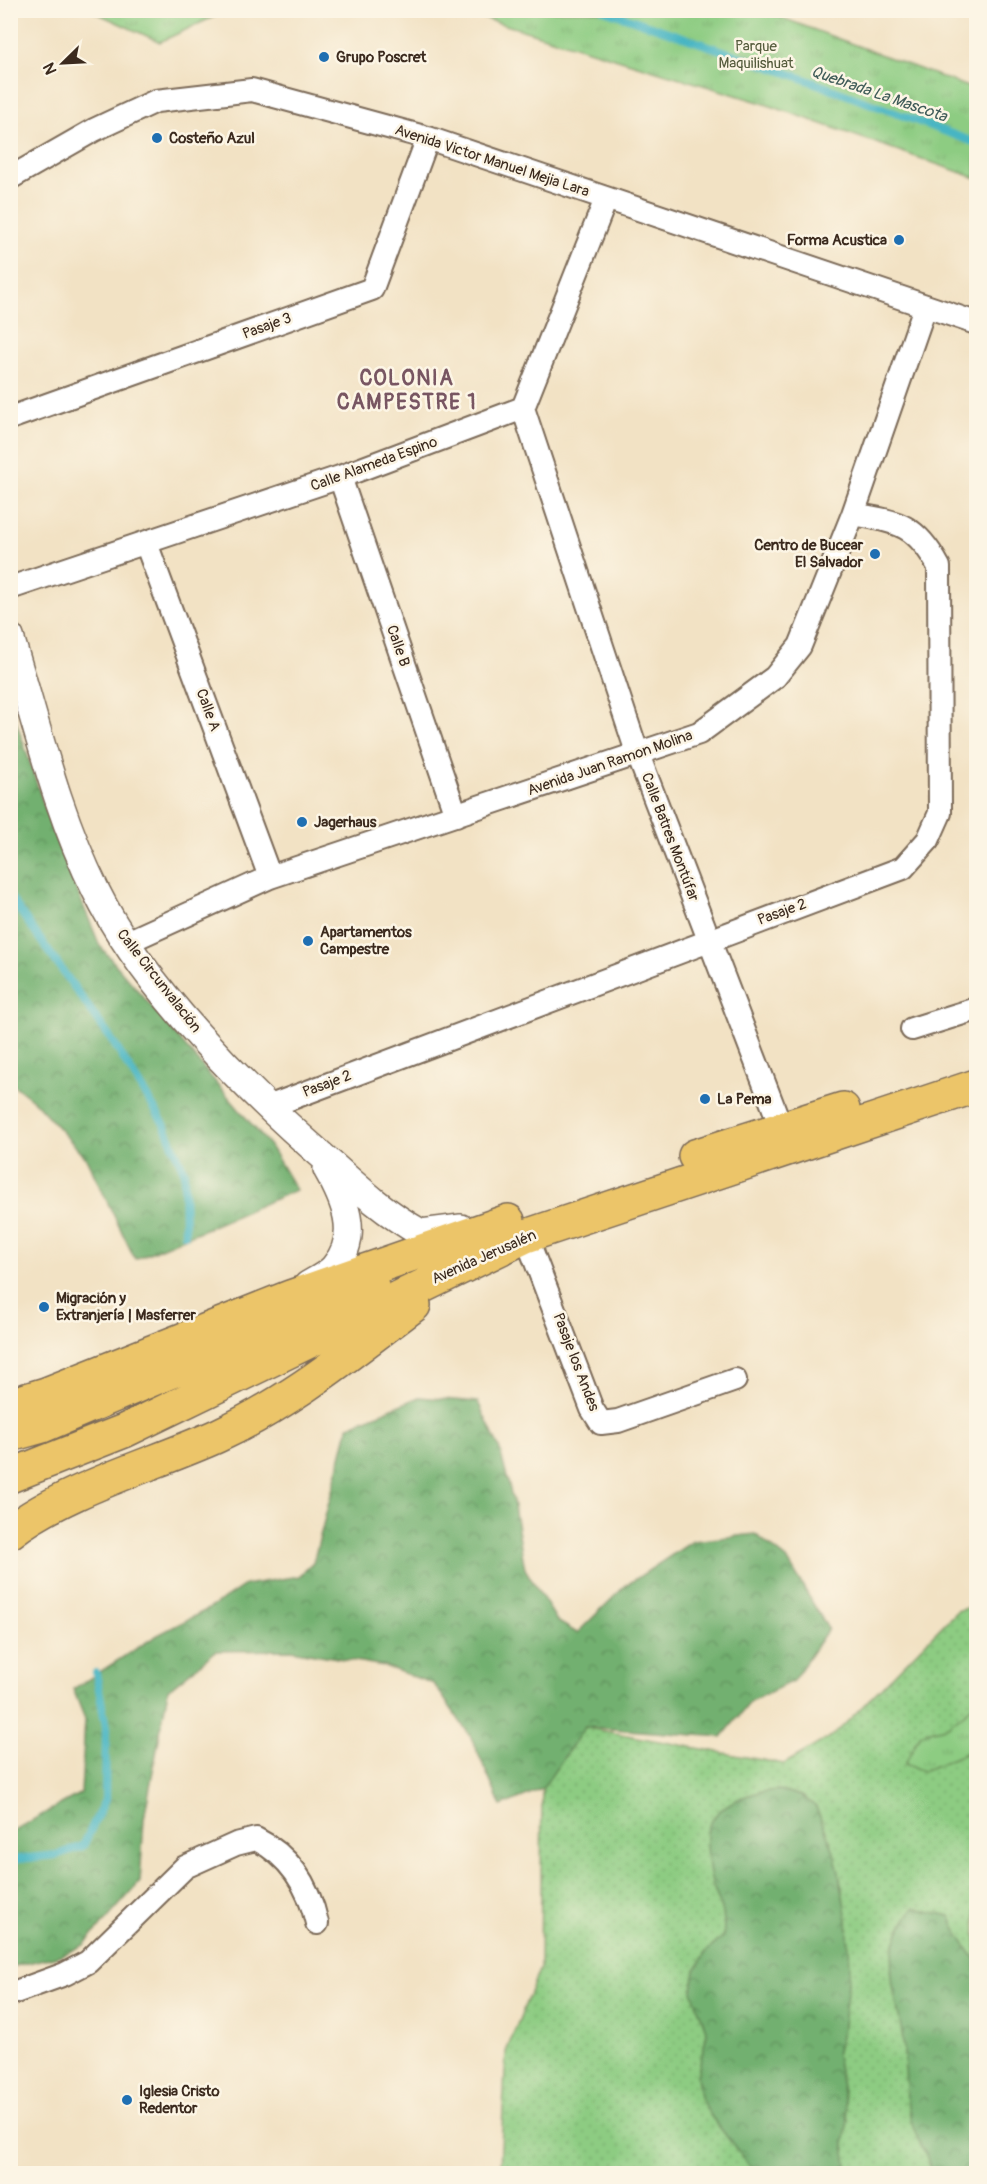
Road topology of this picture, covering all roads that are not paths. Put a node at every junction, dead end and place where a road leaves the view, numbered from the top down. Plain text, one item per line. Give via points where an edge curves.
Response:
1 (428, 138) junction
2 (10, 178) edge
3 (606, 199) junction
4 (925, 307) junction
5 (976, 324) edge
6 (523, 408) junction
7 (10, 418) edge
8 (340, 477) junction
9 (854, 514) junction
10 (147, 543) junction
11 (10, 588) edge
12 (10, 638) edge
13 (637, 753) junction
14 (456, 815) junction
15 (270, 877) junction
16 (710, 939) junction
17 (125, 943) junction
18 (976, 1009) edge
19 (912, 1029) dead end
20 (976, 1065) edge
21 (976, 1086) edge
22 (268, 1107) junction
23 (782, 1126) junction
24 (318, 1152) junction
25 (517, 1228) junction
26 (479, 1257) junction
27 (290, 1297) junction
28 (735, 1380) dead end
29 (10, 1405) edge
30 (10, 1435) edge
31 (10, 1476) edge
32 (10, 1532) edge
33 (317, 1923) dead end
34 (10, 1994) edge

1 - 2 street, Avenida Victor Manuel Mejia Lara via 252,90 202,94 156,101 93,130
1 - 3 street, Avenida Victor Manuel Mejia Lara
1 - 7 street, Pasaje 3 via 372,289
3 - 4 street, Avenida Victor Manuel Mejia Lara
3 - 6 street
4 - 5 street, Avenida Victor Manuel Mejia Lara
4 - 9 street, Avenida Juan Ramon Molina
6 - 8 street, Calle Alameda Espino
6 - 13 street, Calle Batres Montúfar
8 - 10 street, Calle Alameda Espino
8 - 14 street, Calle B
9 - 13 street, Avenida Juan Ramon Molina via 800,646 775,677 699,733
9 - 16 street, Pasaje 2 via 897,521 927,543 939,567 940,813 928,840 903,868
10 - 11 street, Calle Alameda Espino
10 - 15 street, Calle A
12 - 17 street, Calle Circunvalación via 65,818 96,891
13 - 14 street, Avenida Juan Ramon Molina
13 - 16 street, Calle Batres Montúfar
14 - 15 street, Avenida Juan Ramon Molina
15 - 17 street, Avenida Juan Ramon Molina
16 - 22 street, Pasaje 2
16 - 23 street, Calle Batres Montúfar
17 - 22 street, Calle Circunvalación via 182,1014
18 - 19 street
20 - 23 main road, Avenida Jerusalén via 914,1088
21 - 25 main road, Avenida Jerusalén
22 - 24 street, Calle Circunvalación
23 - 25 main road, Avenida Jerusalén
24 - 25 street, Calle Circunvalación via 368,1198 421,1233
24 - 27 street, Calle Circunvalación via 345,1200 348,1240 335,1267
25 - 26 main road, Avenida Jerusalén
25 - 27 main road
25 - 28 street, Pasaje los Andes via 601,1424
25 - 30 main road, Avenida Jerusalén via 42,1426
26 - 31 main road, Avenida Jerusalén via 124,1431
26 - 32 main road via 294,1395 218,1435 40,1510
27 - 29 main road
33 - 34 street via 311,1896 283,1855 256,1839 185,1867 88,1962

